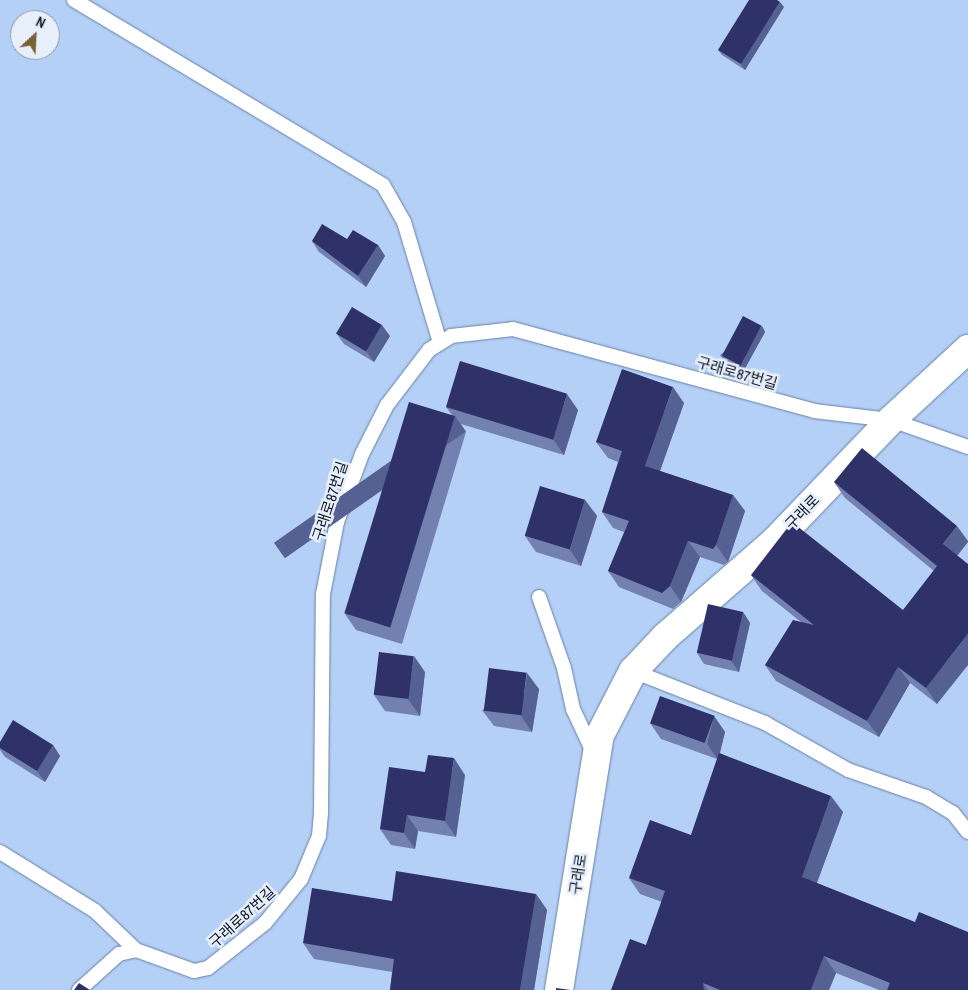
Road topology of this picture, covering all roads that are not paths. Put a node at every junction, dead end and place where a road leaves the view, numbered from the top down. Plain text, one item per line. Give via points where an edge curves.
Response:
1 (74, 0) edge
2 (440, 343) junction
3 (968, 349) edge
4 (891, 420) junction
5 (968, 447) edge
6 (540, 597) dead end
7 (633, 670) junction
8 (596, 759) junction
9 (968, 832) edge
10 (0, 852) edge
11 (136, 950) junction
12 (79, 990) edge
13 (559, 990) edge

1 - 2 lane via 382,185 404,222
2 - 4 lane, 구래로87번길 via 476,330 513,329 814,411
2 - 11 lane, 구래로87번길 via 410,372 387,405 362,454 337,522 323,594 319,836 301,879 265,922 208,968 194,971
3 - 4 street, 구래로
4 - 5 lane, 구래로87번길
4 - 7 street, 구래로 via 775,541 665,636
6 - 8 lane via 564,668 573,709
7 - 8 street, 구래로 via 600,735
7 - 9 lane via 765,723 848,770 926,797 953,813
8 - 13 street, 구래로
10 - 11 lane via 95,911
11 - 12 lane via 119,954

